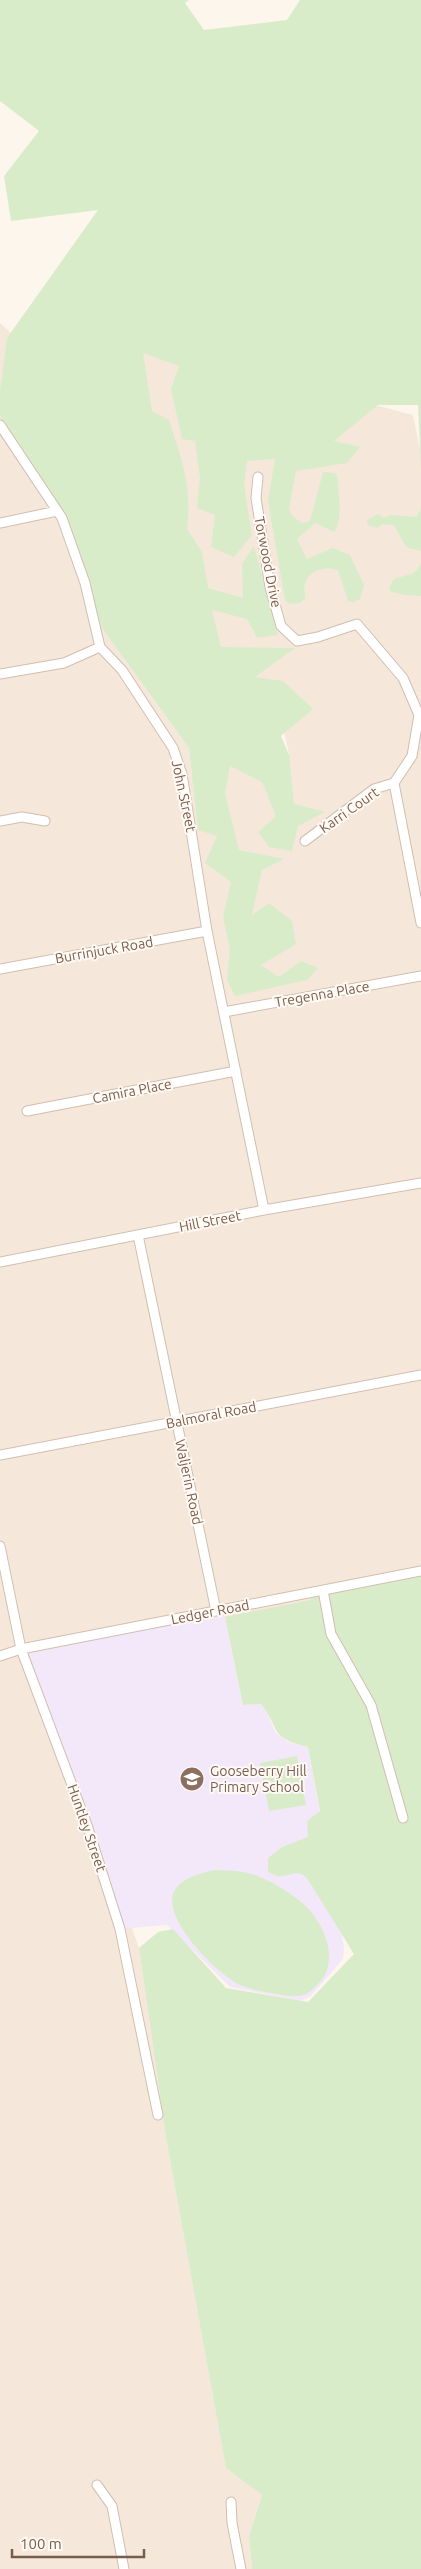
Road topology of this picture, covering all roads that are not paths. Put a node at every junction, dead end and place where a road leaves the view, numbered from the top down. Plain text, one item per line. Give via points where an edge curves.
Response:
1 (0, 425) edge
2 (258, 476) dead end
3 (57, 510) junction
4 (0, 523) edge
5 (100, 647) junction
6 (0, 674) edge
7 (394, 783) junction
8 (0, 821) edge
9 (45, 821) dead end
10 (305, 841) dead end
11 (421, 923) edge
12 (208, 931) junction
13 (0, 969) edge
14 (421, 976) edge
15 (224, 1012) junction
16 (236, 1071) junction
17 (27, 1111) dead end
18 (421, 1183) edge
19 (264, 1210) junction
20 (138, 1235) junction
21 (0, 1262) edge
22 (421, 1375) edge
23 (177, 1422) junction
24 (0, 1455) edge
25 (0, 1546) edge
26 (421, 1571) edge
27 (323, 1590) junction
28 (216, 1611) junction
29 (21, 1649) junction
30 (0, 1656) edge
31 (403, 1818) dead end
32 (158, 2115) dead end
33 (97, 2485) dead end
34 (231, 2502) dead end
35 (124, 2569) edge
36 (241, 2569) edge

1 - 3 street
2 - 7 street, Torwood Drive via 256,498 270,587 281,626 297,641 358,624 403,678 419,715 412,756
3 - 4 street
3 - 5 street via 85,583
5 - 6 street via 64,663
5 - 12 street, John Street via 122,670 173,748 182,774
7 - 10 street, Karri Court via 374,789
7 - 11 street
8 - 9 street via 22,817
12 - 13 street, Burrinjuck Road
12 - 15 street, John Street
14 - 15 street, Tregenna Place
15 - 16 street, John Street
16 - 17 street, Camira Place
16 - 19 street, John Street
18 - 19 street, Hill Street
19 - 20 street, Hill Street
20 - 21 street, Hill Street
20 - 23 street, Waljerin Road
22 - 23 street, Balmoral Road
23 - 24 street, Balmoral Road
23 - 28 street, Waljerin Road
25 - 29 street, Huntley Street
26 - 27 street, Ledger Road
27 - 28 street, Ledger Road
27 - 31 street via 331,1634 370,1705
28 - 29 street, Ledger Road
29 - 30 street, Ledger Road
29 - 32 street, Huntley Street via 87,1825 120,1929
33 - 35 street via 112,2506
34 - 36 street

